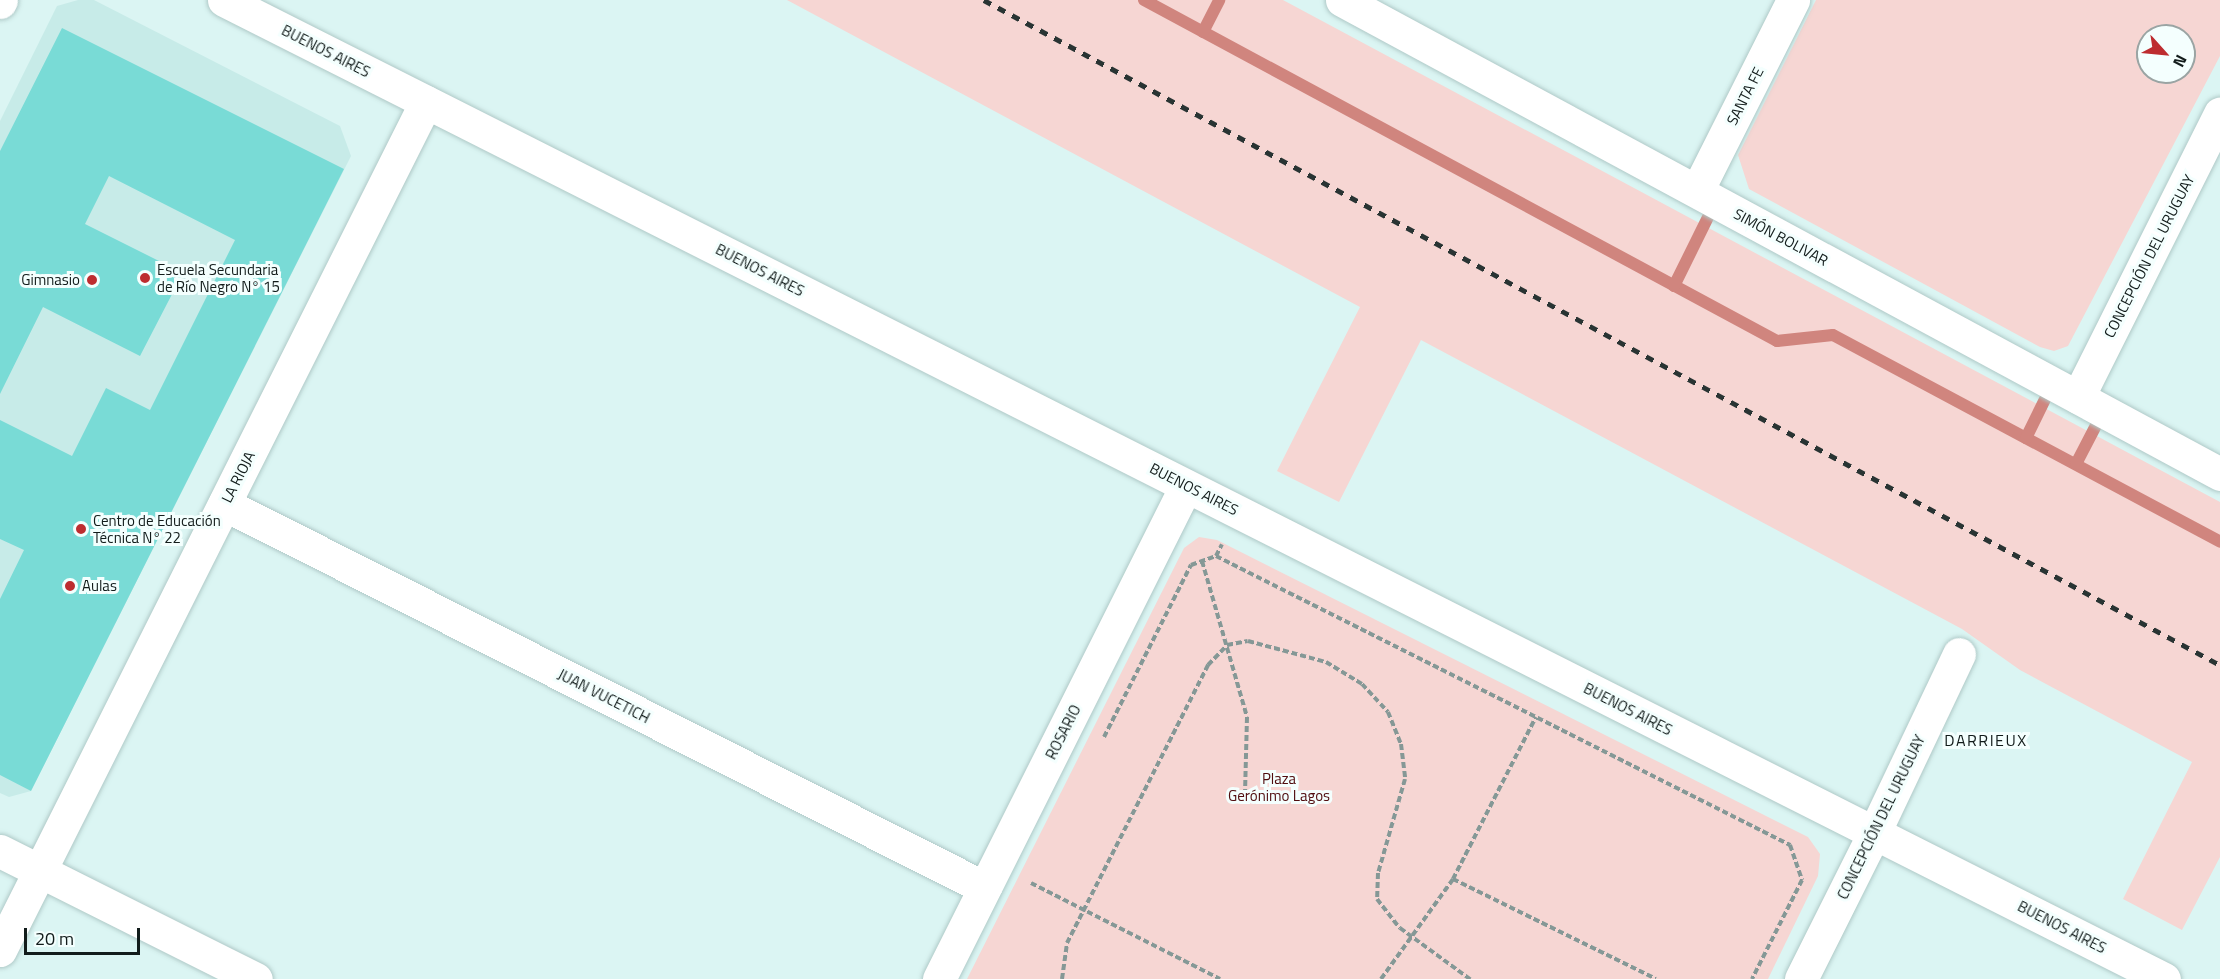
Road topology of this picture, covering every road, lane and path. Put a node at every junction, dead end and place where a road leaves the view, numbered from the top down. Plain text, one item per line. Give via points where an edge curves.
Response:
1 (224, 0) edge
2 (1342, 0) edge
3 (1793, 0) edge
4 (426, 102) junction
5 (2220, 114) edge
6 (1697, 191) junction
7 (2078, 397) junction
8 (2220, 474) edge
9 (1186, 486) junction
10 (224, 504) junction
11 (1222, 543) dead end
12 (1216, 556) junction
13 (1203, 561) junction
14 (1227, 645) junction
15 (1959, 654) dead end
16 (1536, 717) junction
17 (1100, 746) dead end
18 (1245, 792) dead end
19 (1874, 833) junction
20 (1794, 838) dead end
21 (1790, 844) junction
22 (0, 851) edge
23 (40, 870) junction
24 (1036, 873) dead end
25 (1453, 879) junction
26 (1031, 884) junction
27 (985, 888) junction
28 (1026, 894) dead end
29 (1084, 909) junction
30 (1414, 938) junction
31 (0, 950) edge
32 (256, 979) edge
33 (939, 979) edge
34 (1062, 979) edge
35 (1220, 979) edge
36 (1381, 979) edge
37 (1470, 979) edge
38 (1656, 979) edge
39 (1752, 979) edge
40 (1801, 979) edge
41 (2164, 979) edge

1 - 4 street, BUENOS AIRES
2 - 6 street, SIMÓN BOLIVAR
3 - 6 street, SANTA FE
4 - 9 street, BUENOS AIRES
4 - 10 street, LA RIOJA
5 - 7 street, CONCEPCIÓN DEL URUGUAY
6 - 7 street, SIMÓN BOLIVAR
7 - 8 street, SIMÓN BOLIVAR
9 - 19 street, BUENOS AIRES
9 - 27 street, ROSARIO
10 - 23 street, LA RIOJA
10 - 27 street, JUAN VUCETICH
11 - 12 path
12 - 13 path
12 - 16 path
13 - 14 path
13 - 17 path via 1191,565
14 - 18 path via 1247,717
14 - 29 path via 1208,665
14 - 30 path via 1273,644 1326,662 1362,684 1388,711 1401,744 1405,779 1378,873 1377,899 1390,920
15 - 19 street, CONCEPCIÓN DEL URUGUAY
16 - 21 path
16 - 25 path
19 - 40 street, CONCEPCIÓN DEL URUGUAY
19 - 41 street, BUENOS AIRES
20 - 21 path
21 - 39 path via 1802,880
22 - 23 street
23 - 31 street, LA RIOJA
23 - 32 street
24 - 26 path
25 - 30 path
25 - 38 path
26 - 28 path
26 - 29 path
27 - 33 street, ROSARIO
29 - 34 path via 1067,943
29 - 35 path
30 - 36 path
30 - 37 path

